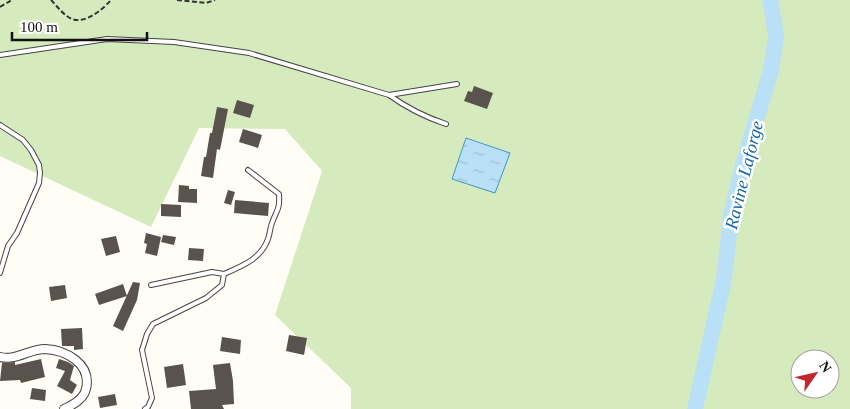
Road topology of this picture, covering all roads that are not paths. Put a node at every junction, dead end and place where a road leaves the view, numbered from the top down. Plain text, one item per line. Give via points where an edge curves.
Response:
1 (0, 55) edge
2 (457, 84) dead end
3 (389, 95) junction
4 (446, 124) dead end
5 (0, 125) edge
6 (248, 170) dead end
7 (0, 273) edge
8 (224, 274) junction
9 (151, 286) dead end
10 (0, 357) edge
11 (64, 409) edge
12 (145, 409) edge

1 - 3 lane via 107,39 174,42 249,53
2 - 3 lane
3 - 4 lane via 427,118
5 - 7 lane via 23,140 39,165 40,173 39,183 8,246
6 - 8 lane via 279,194 280,208 262,251 250,262
8 - 9 lane via 212,272
8 - 12 lane via 222,285 206,298 153,324 147,334 142,350 152,398
10 - 11 street via 9,359 43,349 61,352 78,360 86,373 86,388 81,398

